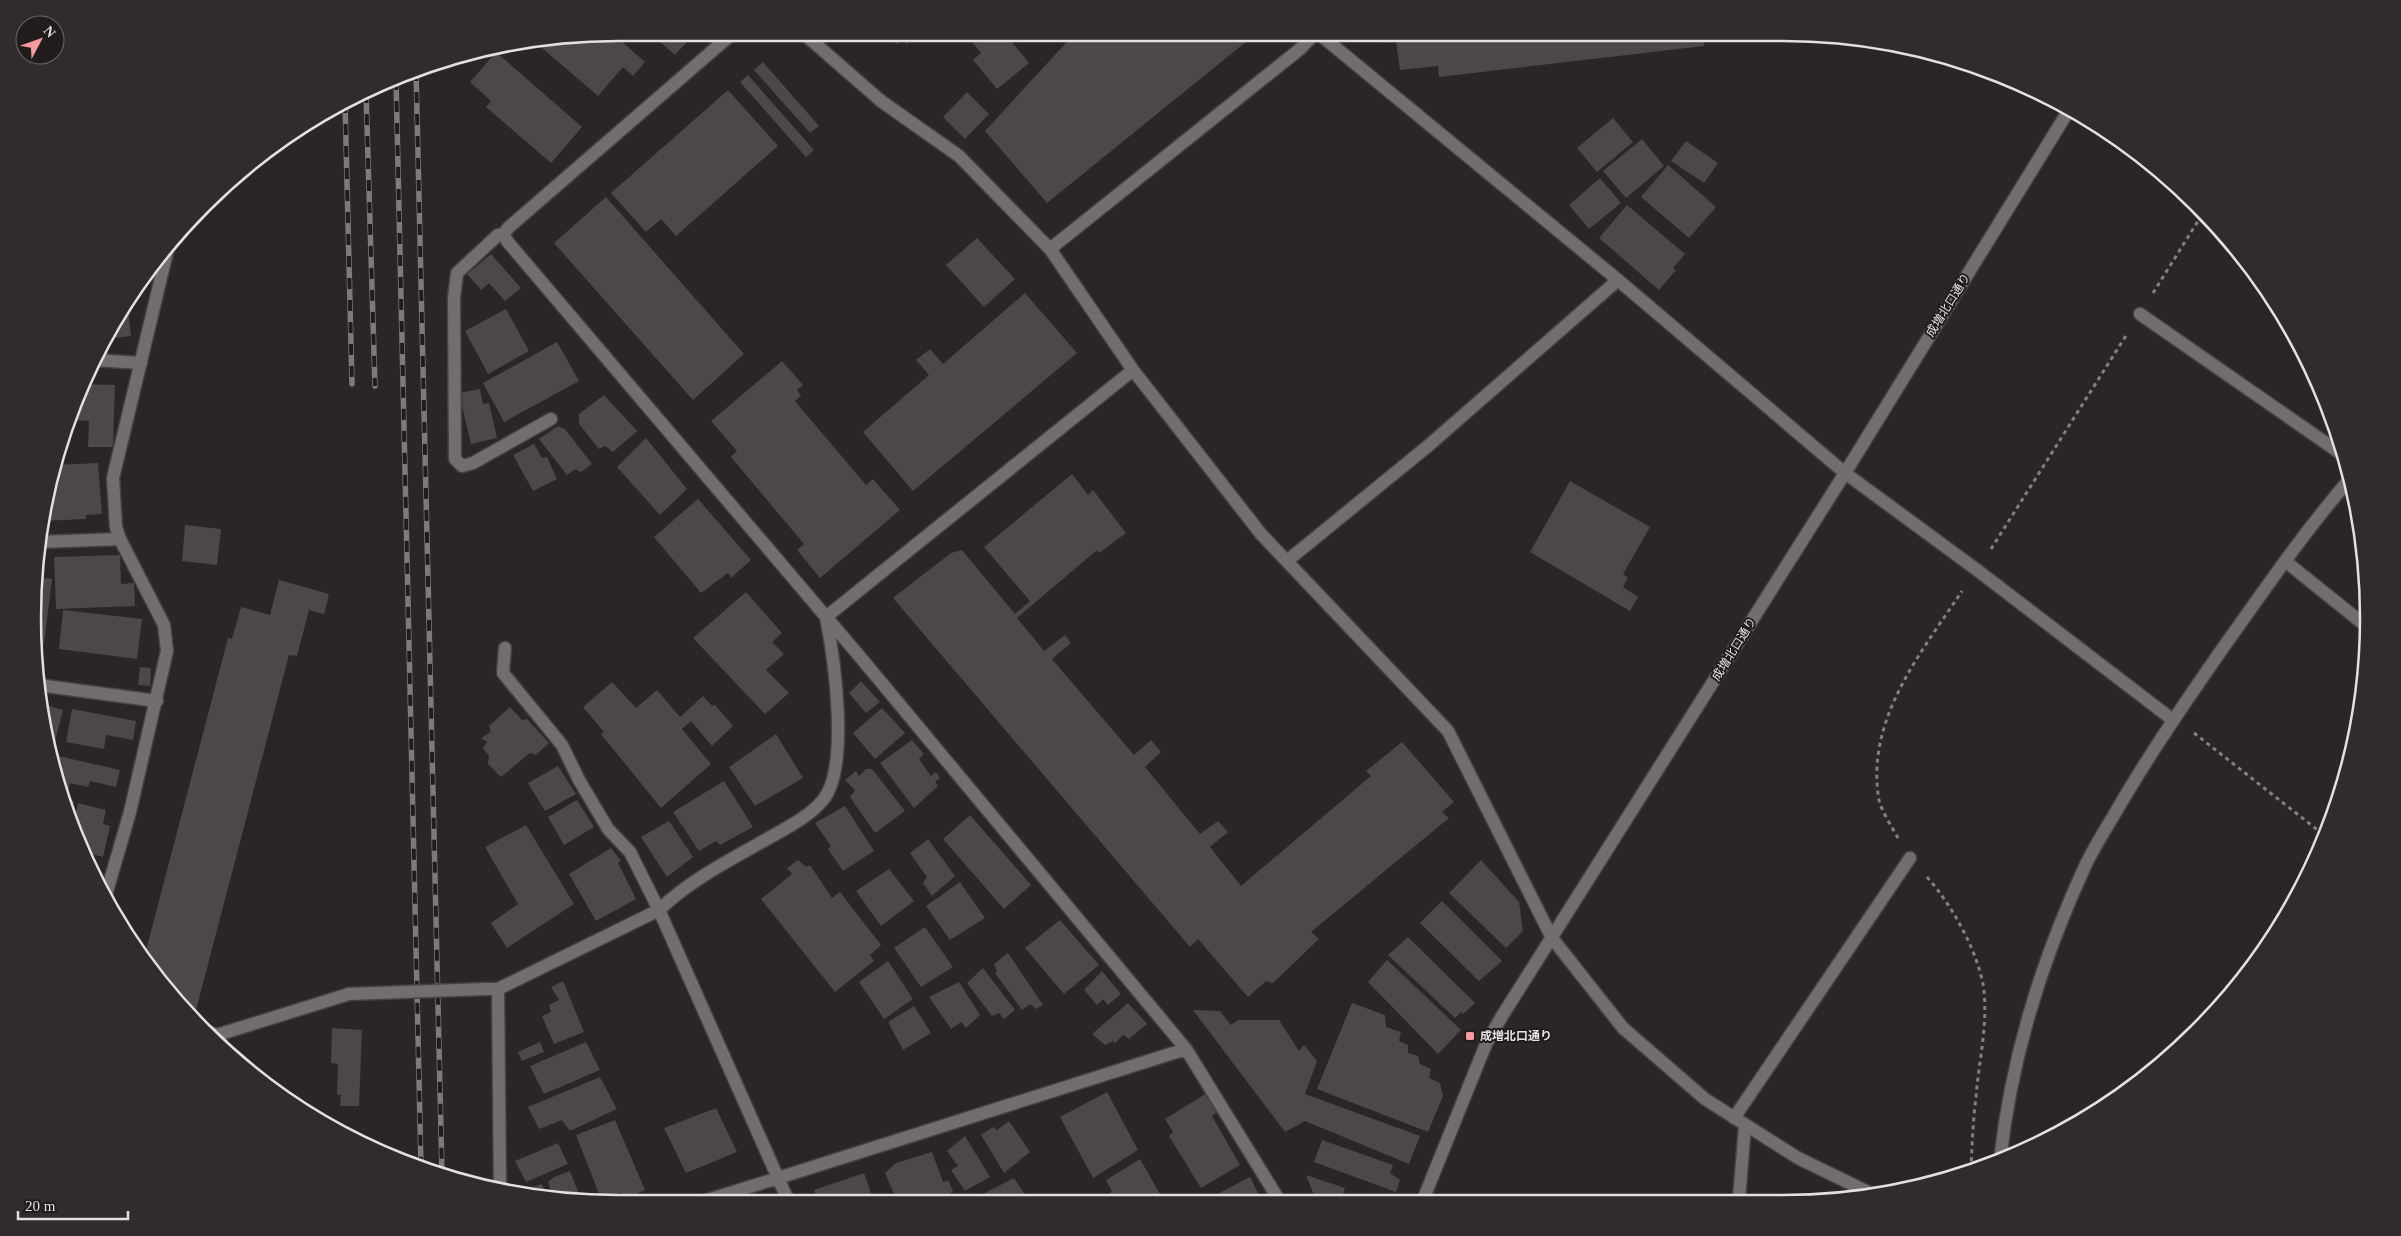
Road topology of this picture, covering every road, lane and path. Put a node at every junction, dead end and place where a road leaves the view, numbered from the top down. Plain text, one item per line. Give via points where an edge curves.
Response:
1 (724, 41) edge
2 (812, 41) edge
3 (1308, 41) edge
4 (1327, 41) edge
5 (2065, 116) edge
6 (2199, 219) edge
7 (504, 234) junction
8 (1050, 249) junction
9 (165, 261) edge
10 (1618, 280) junction
11 (2140, 314) junction
12 (102, 360) edge
13 (141, 363) junction
14 (1133, 370) junction
15 (551, 420) dead end
16 (2334, 449) edge
17 (1845, 472) junction
18 (2344, 486) edge
19 (120, 540) junction
20 (46, 542) edge
21 (1287, 561) junction
22 (2285, 561) junction
23 (1977, 570) junction
24 (826, 617) junction
25 (2360, 621) edge
26 (505, 648) dead end
27 (45, 686) edge
28 (157, 701) junction
29 (2173, 720) junction
30 (2188, 728) dead end
31 (2319, 831) edge
32 (1910, 858) junction
33 (107, 885) edge
34 (659, 910) junction
35 (1552, 938) junction
36 (491, 989) junction
37 (219, 1034) edge
38 (1186, 1049) junction
39 (1739, 1121) junction
40 (2001, 1152) edge
41 (1971, 1163) edge
42 (778, 1178) junction
43 (500, 1183) edge
44 (1864, 1189) edge
45 (723, 1195) edge
46 (786, 1195) edge
47 (1276, 1195) edge
48 (1425, 1195) edge
49 (1739, 1195) edge

1 - 7 street
2 - 8 street via 881,101 959,156
3 - 8 street
4 - 10 street
5 - 17 street, 成増北口通り
6 - 11 path
7 - 15 street via 498,235 457,273 454,298 455,459 462,466 473,463
7 - 24 street
8 - 14 street
9 - 13 street
10 - 17 street
10 - 21 street via 1428,446
11 - 16 street
11 - 23 path
12 - 13 street
13 - 19 street via 113,478 116,527
14 - 21 street via 1261,534
14 - 24 street
17 - 23 street
17 - 35 street, 成増北口通り
18 - 22 street
19 - 20 street
19 - 28 street via 164,625 167,651
21 - 35 street via 1448,731
22 - 25 street
22 - 29 street
23 - 29 street
23 - 32 path via 1914,663 1890,707 1877,756 1880,802
24 - 34 street via 834,654 838,715 836,767 824,798 792,824 678,891
24 - 38 street
26 - 34 street via 503,673 562,744 608,829 630,852
27 - 28 street
28 - 33 street via 130,812
29 - 40 street via 2129,788 2088,861 2052,944 2022,1042 2004,1121
30 - 31 path
32 - 39 street
32 - 41 path via 1942,894 1968,942 1982,982 1986,1019
34 - 36 street
34 - 42 street
35 - 39 street via 1623,1028 1705,1099
35 - 48 street, 成増北口通り via 1486,1044
36 - 37 street, bridge via 349,994
36 - 43 street
38 - 42 street
38 - 47 street
39 - 44 street via 1798,1158
39 - 49 street
42 - 45 street
42 - 46 street

